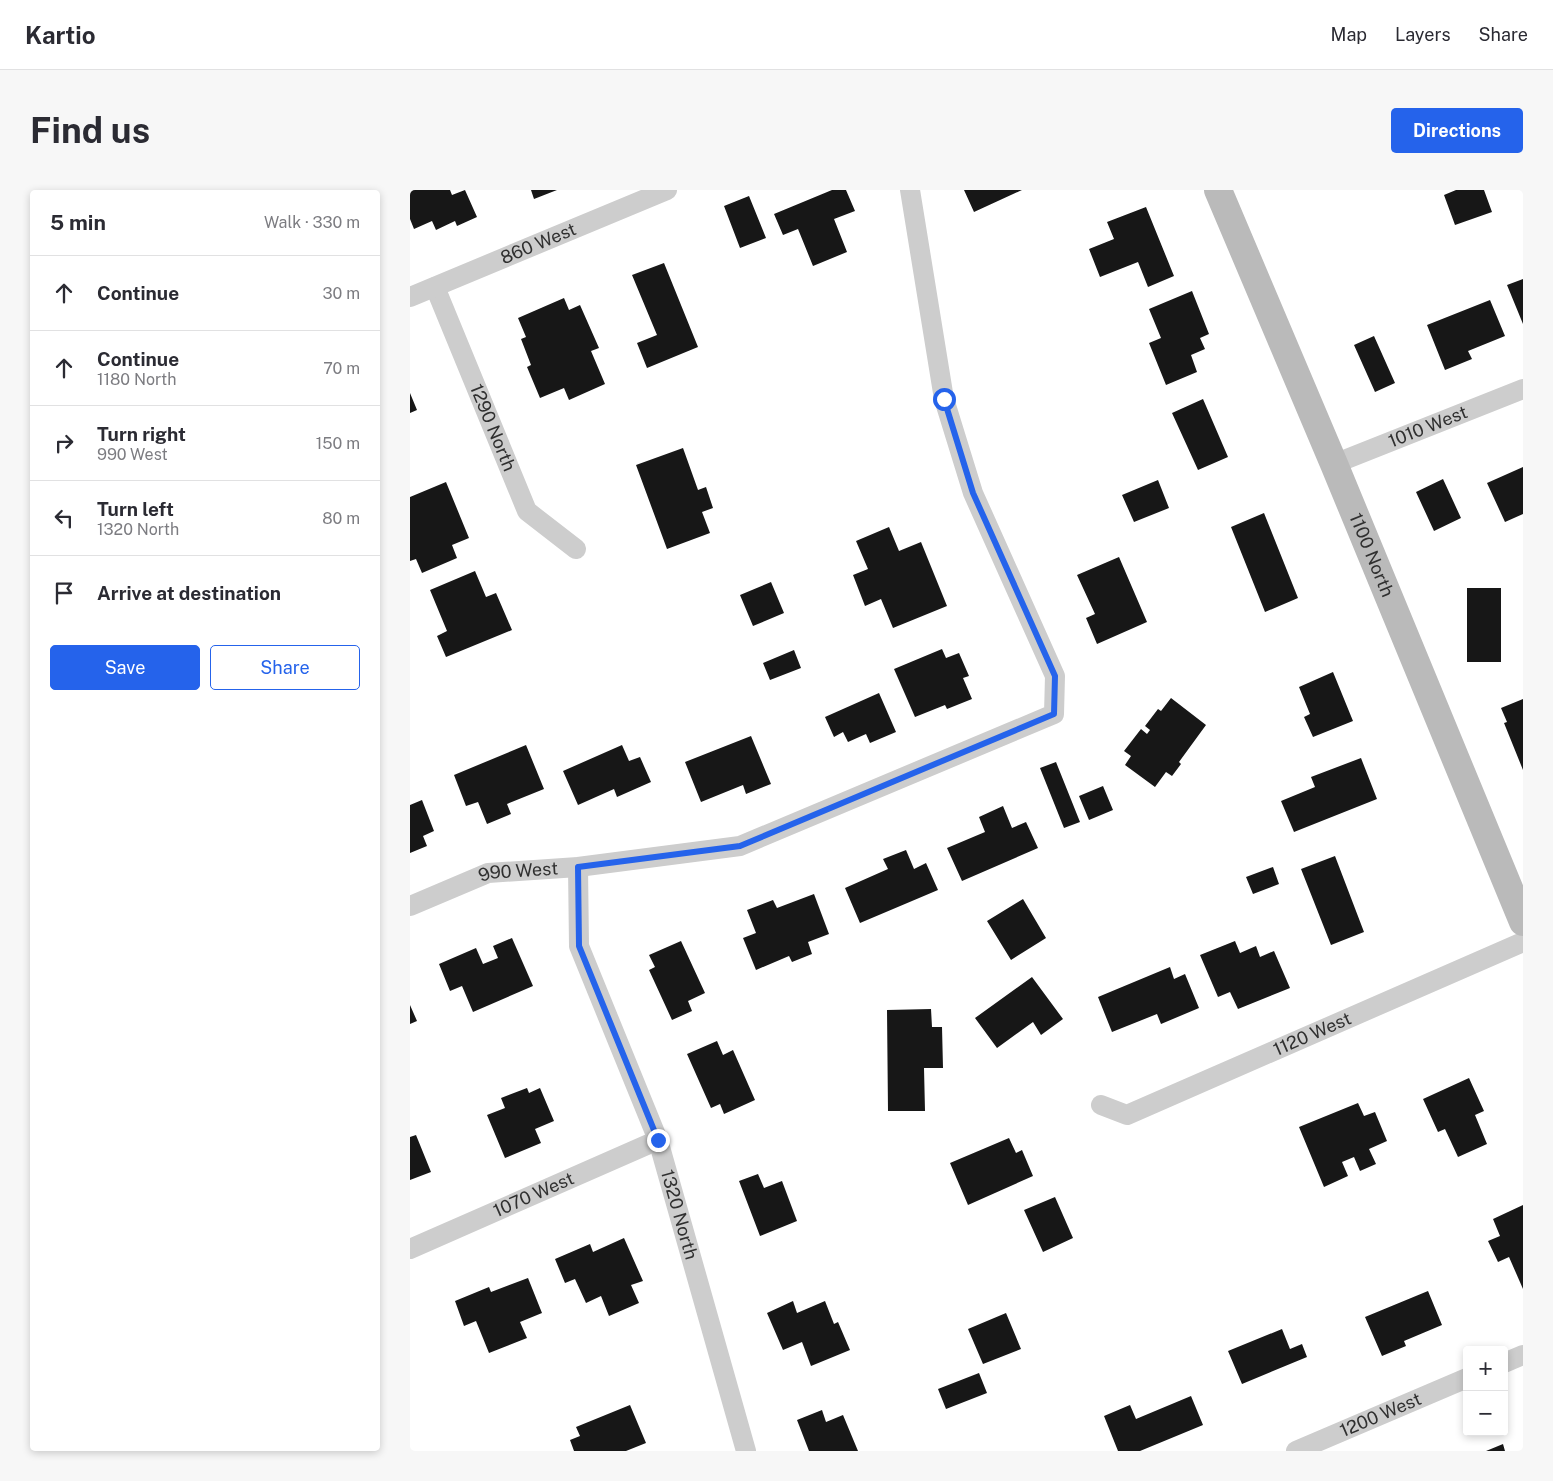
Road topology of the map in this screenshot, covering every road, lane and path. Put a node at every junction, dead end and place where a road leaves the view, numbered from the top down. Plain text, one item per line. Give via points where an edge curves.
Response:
1 (667, 190) edge
2 (910, 190) edge
3 (1218, 190) edge
4 (630, 197) edge
5 (435, 287) junction
6 (410, 297) edge
7 (1523, 389) edge
8 (1334, 464) junction
9 (576, 550) dead end
10 (578, 867) junction
11 (410, 906) edge
12 (1523, 922) edge
13 (1523, 942) edge
14 (1101, 1105) dead end
15 (658, 1140) junction
16 (410, 1250) edge
17 (1523, 1355) edge
18 (1508, 1361) edge
19 (1463, 1380) edge
20 (746, 1451) edge
21 (1296, 1451) edge

1 - 4 street, 860 West
2 - 10 street, 990 West via 944,399 973,493 1055,676 1054,714 740,846
3 - 8 main road, 1100 North
4 - 5 street, 860 West
5 - 6 street, 860 West
5 - 9 street, 1290 North via 527,511
7 - 8 street, 1010 West
8 - 12 main road, 1100 North
10 - 11 street, 990 West via 488,872
10 - 15 street, 1320 North via 579,946
13 - 14 street, 1120 West via 1127,1115
15 - 16 street, 1070 West
15 - 20 street, 1320 North
17 - 18 street
19 - 21 street, 1200 West

